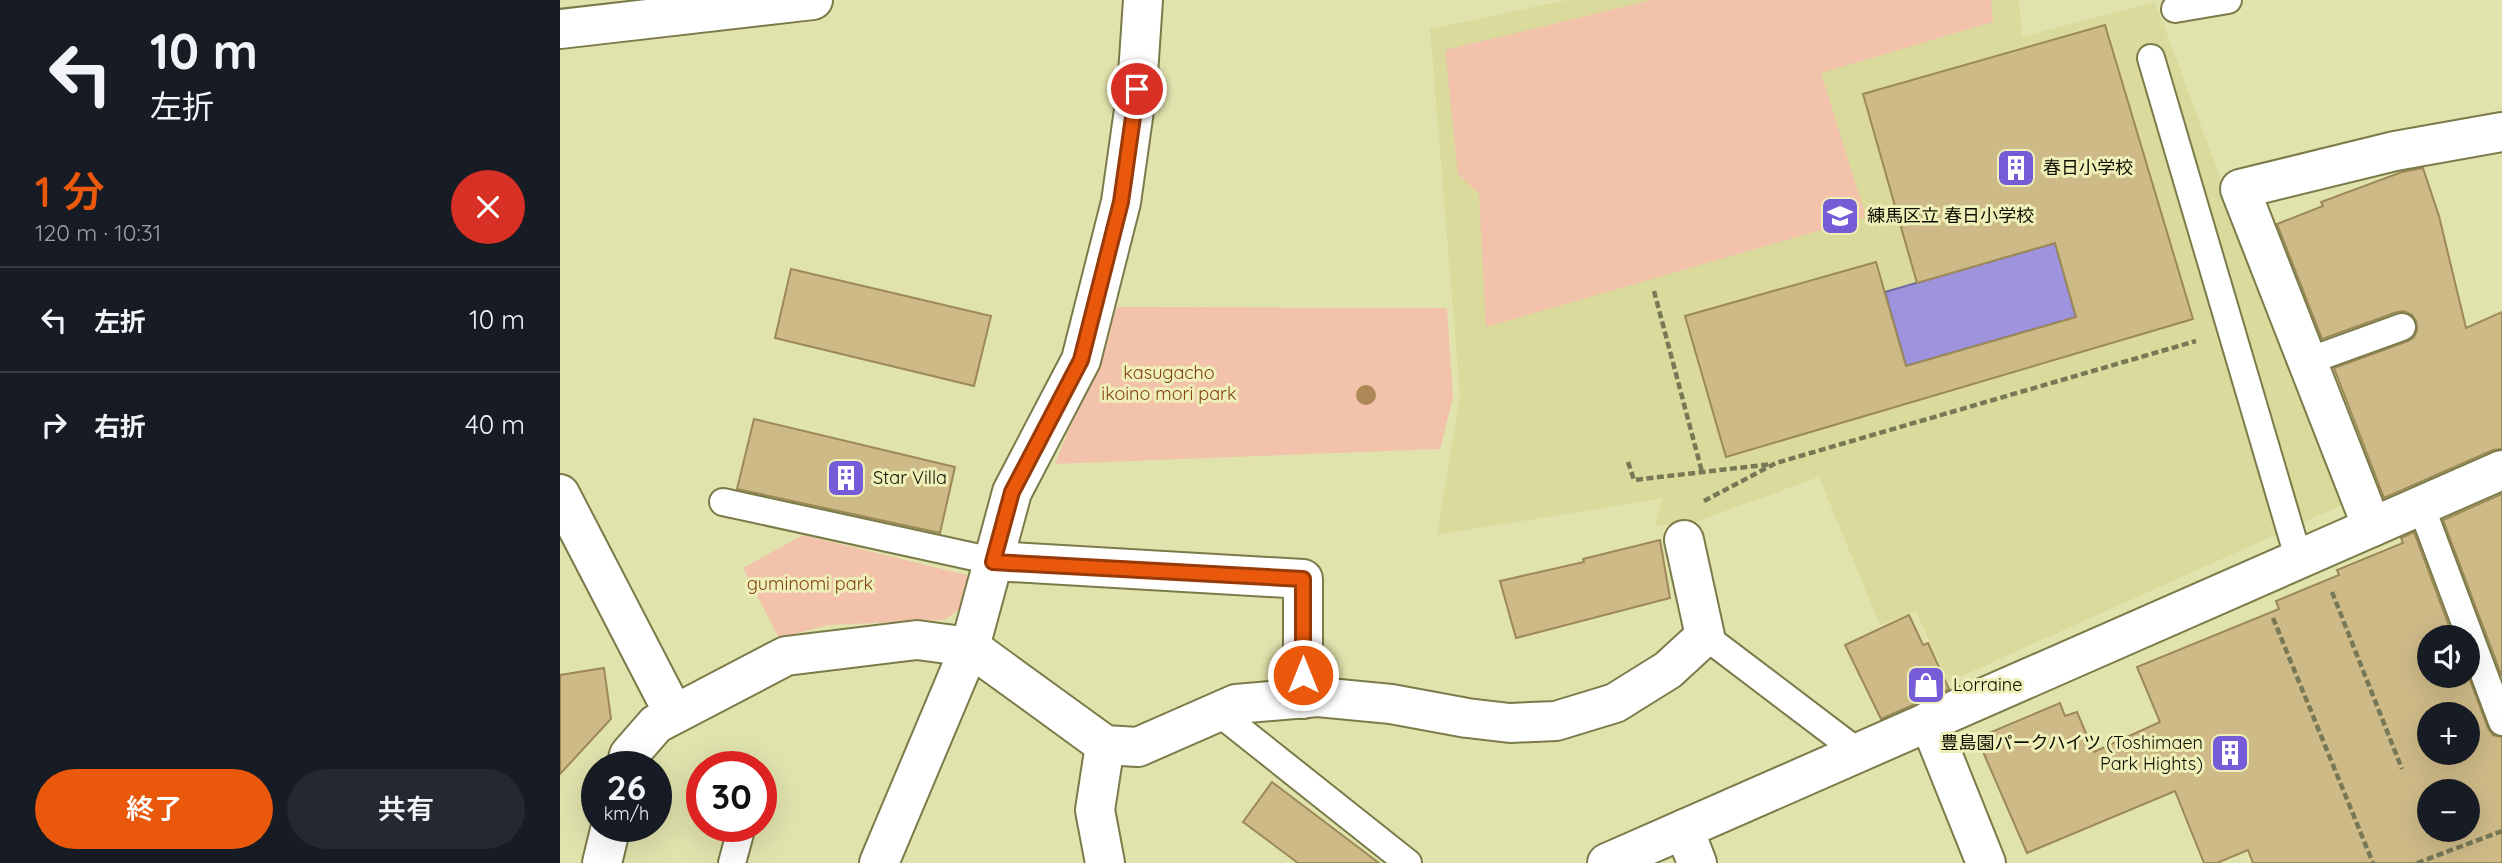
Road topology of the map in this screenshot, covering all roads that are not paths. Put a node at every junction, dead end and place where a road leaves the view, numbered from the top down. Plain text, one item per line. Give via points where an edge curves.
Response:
1 (813, 0) edge
2 (1143, 0) edge
3 (2228, 0) edge
4 (2175, 9) dead end
5 (560, 29) edge
6 (2151, 58) dead end
7 (2502, 132) edge
8 (2402, 327) dead end
9 (2308, 361) junction
10 (2502, 470) edge
11 (560, 494) edge
12 (723, 502) dead end
13 (2420, 506) junction
14 (2372, 527) junction
15 (1684, 540) road end
16 (2308, 556) junction
17 (993, 562) junction
18 (1705, 636) junction
19 (970, 647) junction
20 (1303, 699) junction
21 (1218, 712) junction
22 (674, 714) junction
23 (1929, 721) junction
24 (2502, 722) edge
25 (1105, 745) junction
26 (632, 751) edge
27 (1857, 752) junction
28 (607, 842) edge
29 (738, 842) edge
30 (1690, 846) edge
31 (602, 863) edge
32 (732, 863) edge
33 (879, 863) edge
34 (1105, 863) edge
35 (1408, 863) edge
36 (1607, 863) edge
37 (1986, 863) edge

1 - 5 street
2 - 17 street via 1137,89 1121,202 1081,360 1012,492
3 - 4 lane
6 - 16 lane via 2231,331
7 - 9 street via 2395,151 2240,189
8 - 9 lane
9 - 14 street
10 - 13 street
11 - 22 street
12 - 17 lane
13 - 14 street
13 - 24 lane
14 - 16 street
15 - 18 street
16 - 23 street
17 - 19 street
17 - 20 street via 1303,579
18 - 20 street via 1668,670 1615,703 1556,721 1510,723 1391,704
18 - 27 lane
19 - 22 street via 917,640 786,656
19 - 25 street
19 - 33 street
20 - 21 street via 1236,704
21 - 25 street via 1138,747
21 - 35 lane
22 - 26 street via 656,724
23 - 27 street
23 - 37 street
25 - 34 street via 1096,810
27 - 30 street
28 - 31 street
29 - 32 lane
30 - 36 street

